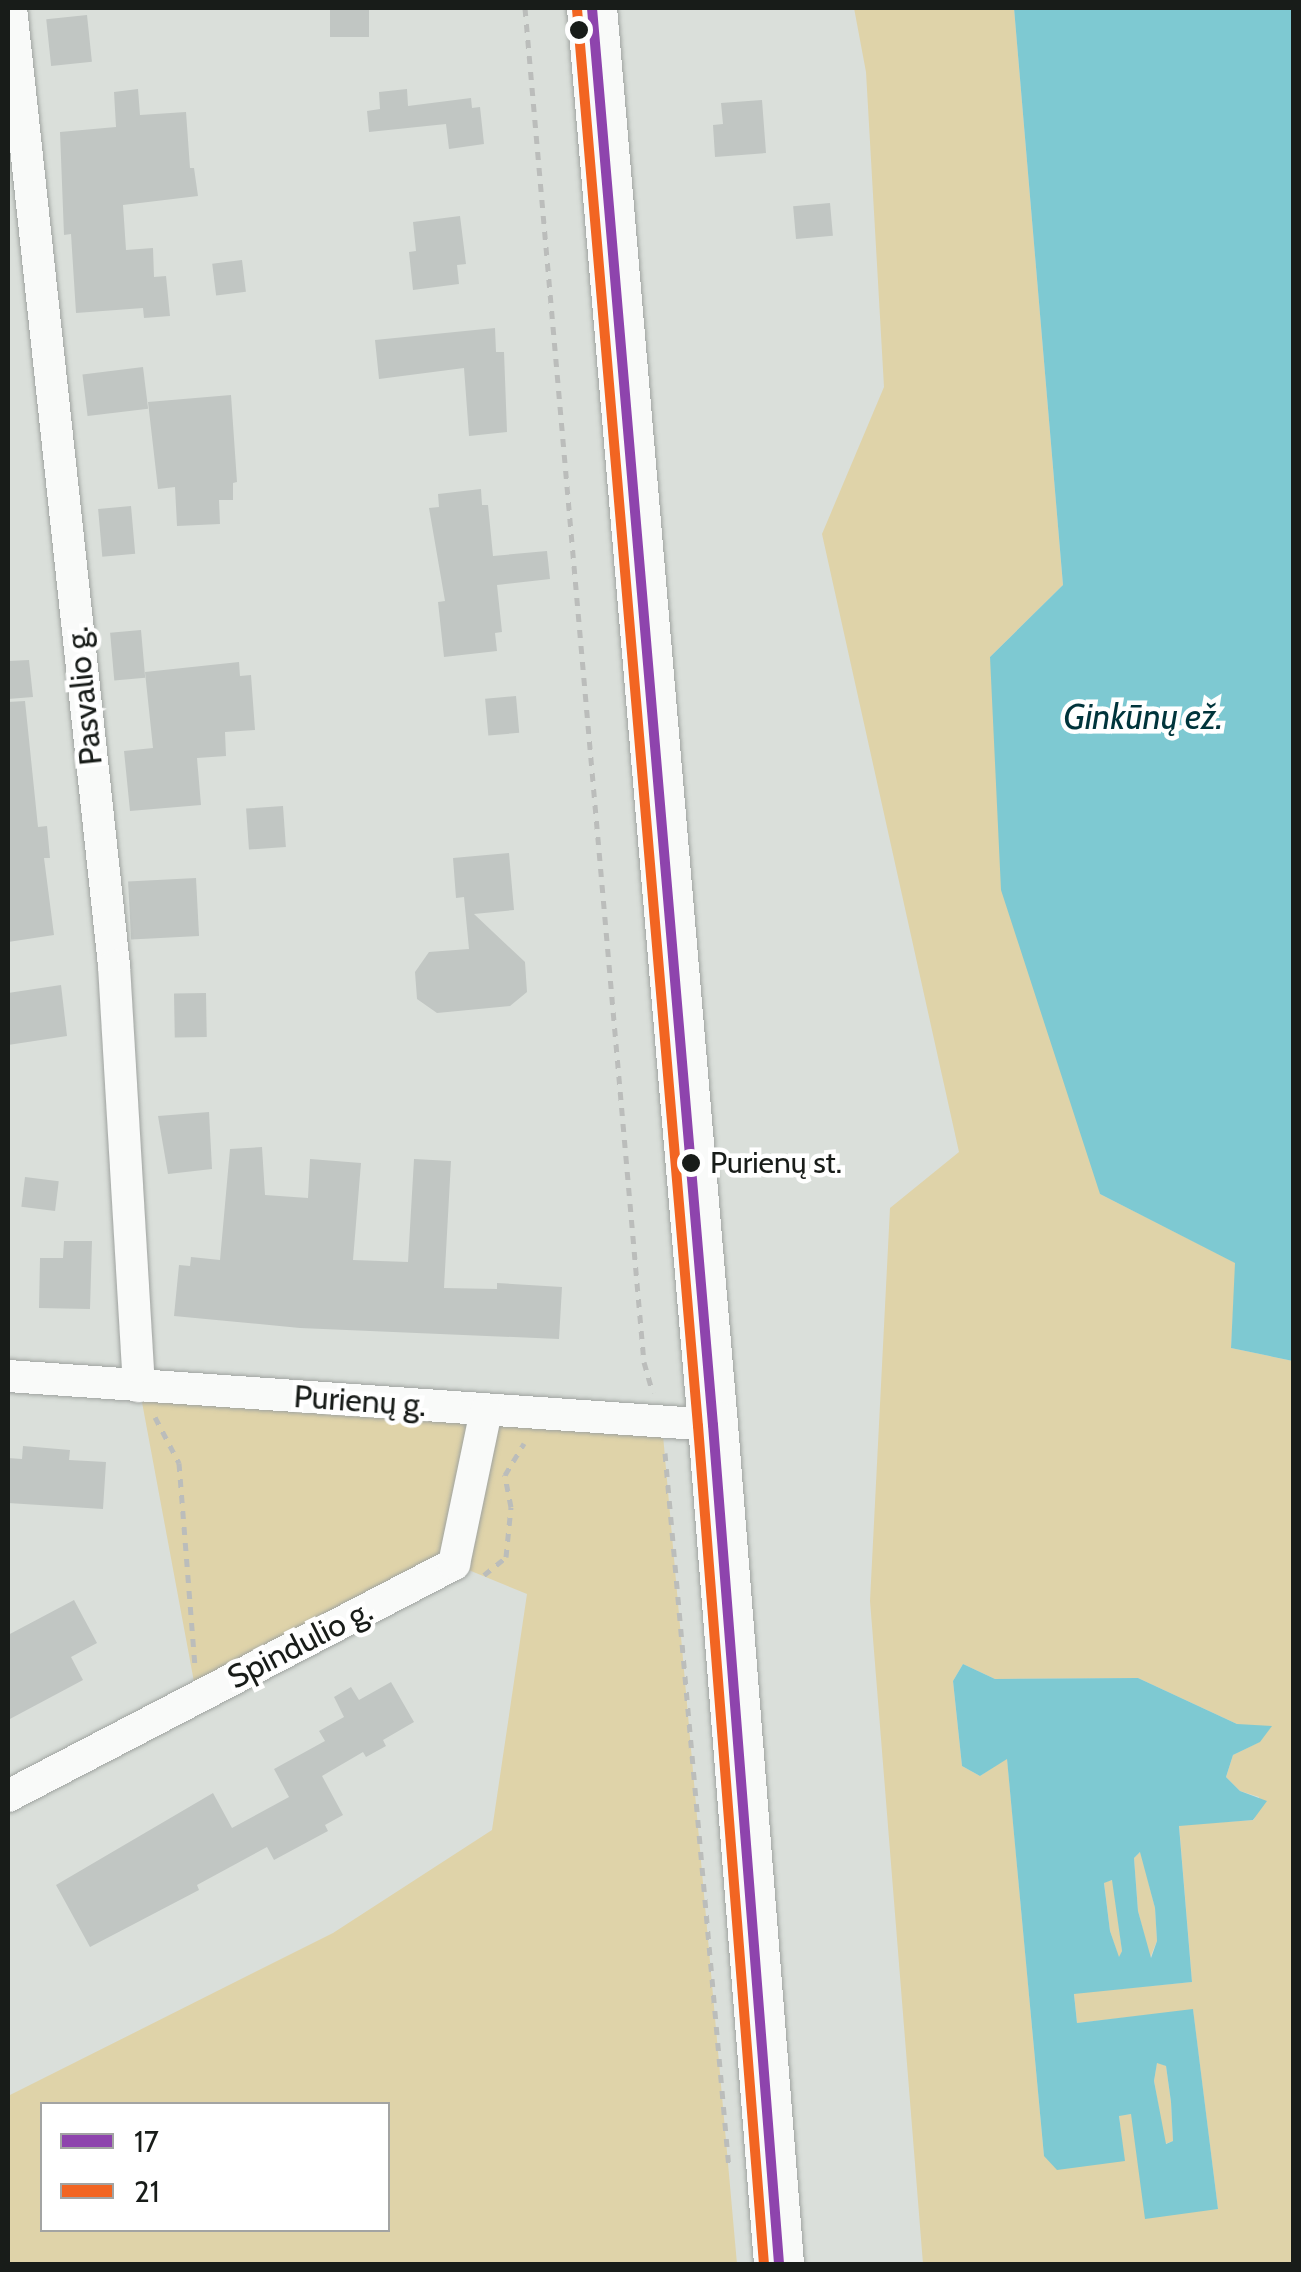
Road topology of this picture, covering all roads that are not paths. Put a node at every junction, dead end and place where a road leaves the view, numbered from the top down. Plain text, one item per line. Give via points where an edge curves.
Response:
1 (11, 8) edge
2 (592, 8) edge
3 (8, 1376) edge
4 (139, 1386) junction
5 (486, 1411) junction
6 (713, 1425) junction
7 (8, 1796) edge
8 (779, 2264) edge

1 - 4 street, Pasvalio g. via 114,966
2 - 6 highway
3 - 4 street, Purienų g.
4 - 5 street, Purienų g.
5 - 6 street, Purienų g.
5 - 7 street, Spindulio g. via 454,1564
6 - 8 highway

